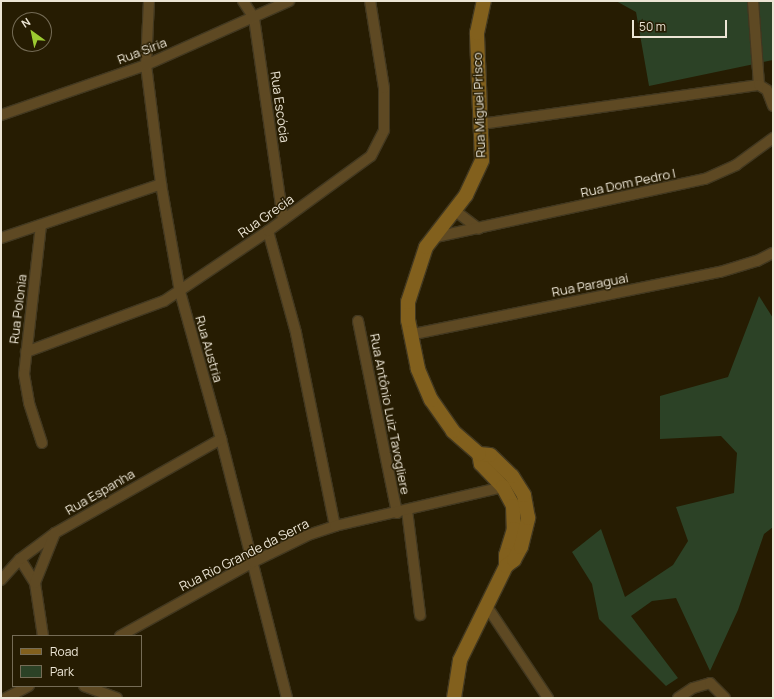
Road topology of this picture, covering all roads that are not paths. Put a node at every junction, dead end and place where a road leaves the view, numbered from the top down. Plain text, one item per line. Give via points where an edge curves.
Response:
1 (150, 1) edge
2 (243, 1) edge
3 (289, 1) edge
4 (370, 1) edge
5 (484, 1) edge
6 (753, 1) edge
7 (254, 18) junction
8 (146, 65) junction
9 (759, 85) junction
10 (773, 106) edge
11 (1, 115) edge
12 (481, 124) junction
13 (773, 138) edge
14 (160, 184) junction
15 (454, 210) junction
16 (283, 220) junction
17 (41, 225) junction
18 (479, 229) junction
19 (268, 231) junction
20 (1, 238) edge
21 (431, 238) junction
22 (773, 253) edge
23 (180, 292) junction
24 (358, 321) dead end
25 (409, 335) junction
26 (26, 352) junction
27 (221, 439) junction
28 (42, 443) dead end
29 (479, 454) junction
30 (503, 486) junction
31 (402, 511) junction
32 (335, 526) junction
33 (56, 533) junction
34 (20, 559) junction
35 (253, 562) junction
36 (506, 566) junction
37 (1, 579) edge
38 (34, 583) junction
39 (486, 605) junction
40 (420, 615) dead end
41 (43, 635) edge
42 (122, 635) edge
43 (27, 687) edge
44 (87, 687) edge
45 (6, 698) edge
46 (117, 698) edge
47 (287, 698) edge
48 (454, 698) edge
49 (548, 698) edge
50 (678, 698) edge
51 (725, 698) edge

1 - 8 street, Rua Austria
2 - 7 street, Rua Escócia
3 - 7 street, Rua Siria
4 - 16 street, Rua Grecia via 384,88 384,130 380,143 371,156
5 - 12 street, Rua Miguel Prisco via 477,33
6 - 9 street
7 - 8 street, Rua Siria
7 - 16 street, Rua Escócia
8 - 11 street, Rua Siria
8 - 14 street, Rua Austria
9 - 10 street via 767,90
9 - 12 street
12 - 15 street, Rua Miguel Prisco via 480,165 466,195
13 - 18 street, Rua Dom Pedro I via 736,165 705,179
14 - 17 street
14 - 23 street, Rua Austria
15 - 18 street
15 - 21 street, Rua Miguel Prisco
16 - 19 street, Rua Grecia
17 - 20 street
17 - 26 street, Rua Polonia
18 - 21 street, Rua Dom Pedro I
19 - 23 street, Rua Grecia
19 - 32 street via 296,332
21 - 25 street, Rua Miguel Prisco via 419,264 408,302
22 - 25 street, Rua Paraguai via 757,261 720,272
23 - 26 street, Rua Grecia via 145,309
23 - 27 street, Rua Austria
24 - 31 street, Rua Antônio Luiz Tavogliere
25 - 29 street, Rua Miguel Prisco via 418,369 431,400 453,431
26 - 28 street, Rua Polonia via 25,381
27 - 33 street, Rua Espanha
27 - 35 street, Rua Austria
29 - 30 street, Rua Miguel Prisco via 481,464
29 - 36 street, Rua Miguel Prisco via 490,455 512,476 526,502 527,530 514,560
30 - 31 street, Rua Rio Grande da Serra
30 - 36 street, Rua Miguel Prisco via 509,495 515,518 506,555
31 - 32 street, Rua Rio Grande da Serra
31 - 40 street, Rua Antônio Luiz Tavogliere
32 - 35 street, Rua Rio Grande da Serra via 298,539
33 - 34 street, Rua Espanha
33 - 38 street
34 - 37 street, Rua Espanha
34 - 38 street
35 - 42 street, Rua Rio Grande da Serra
35 - 47 street, Rua Austria
36 - 39 street, Rua Miguel Prisco
38 - 41 street
39 - 48 street, Rua Miguel Prisco via 460,660
39 - 49 street
43 - 45 street
44 - 46 street
50 - 51 street via 693,688 710,683

